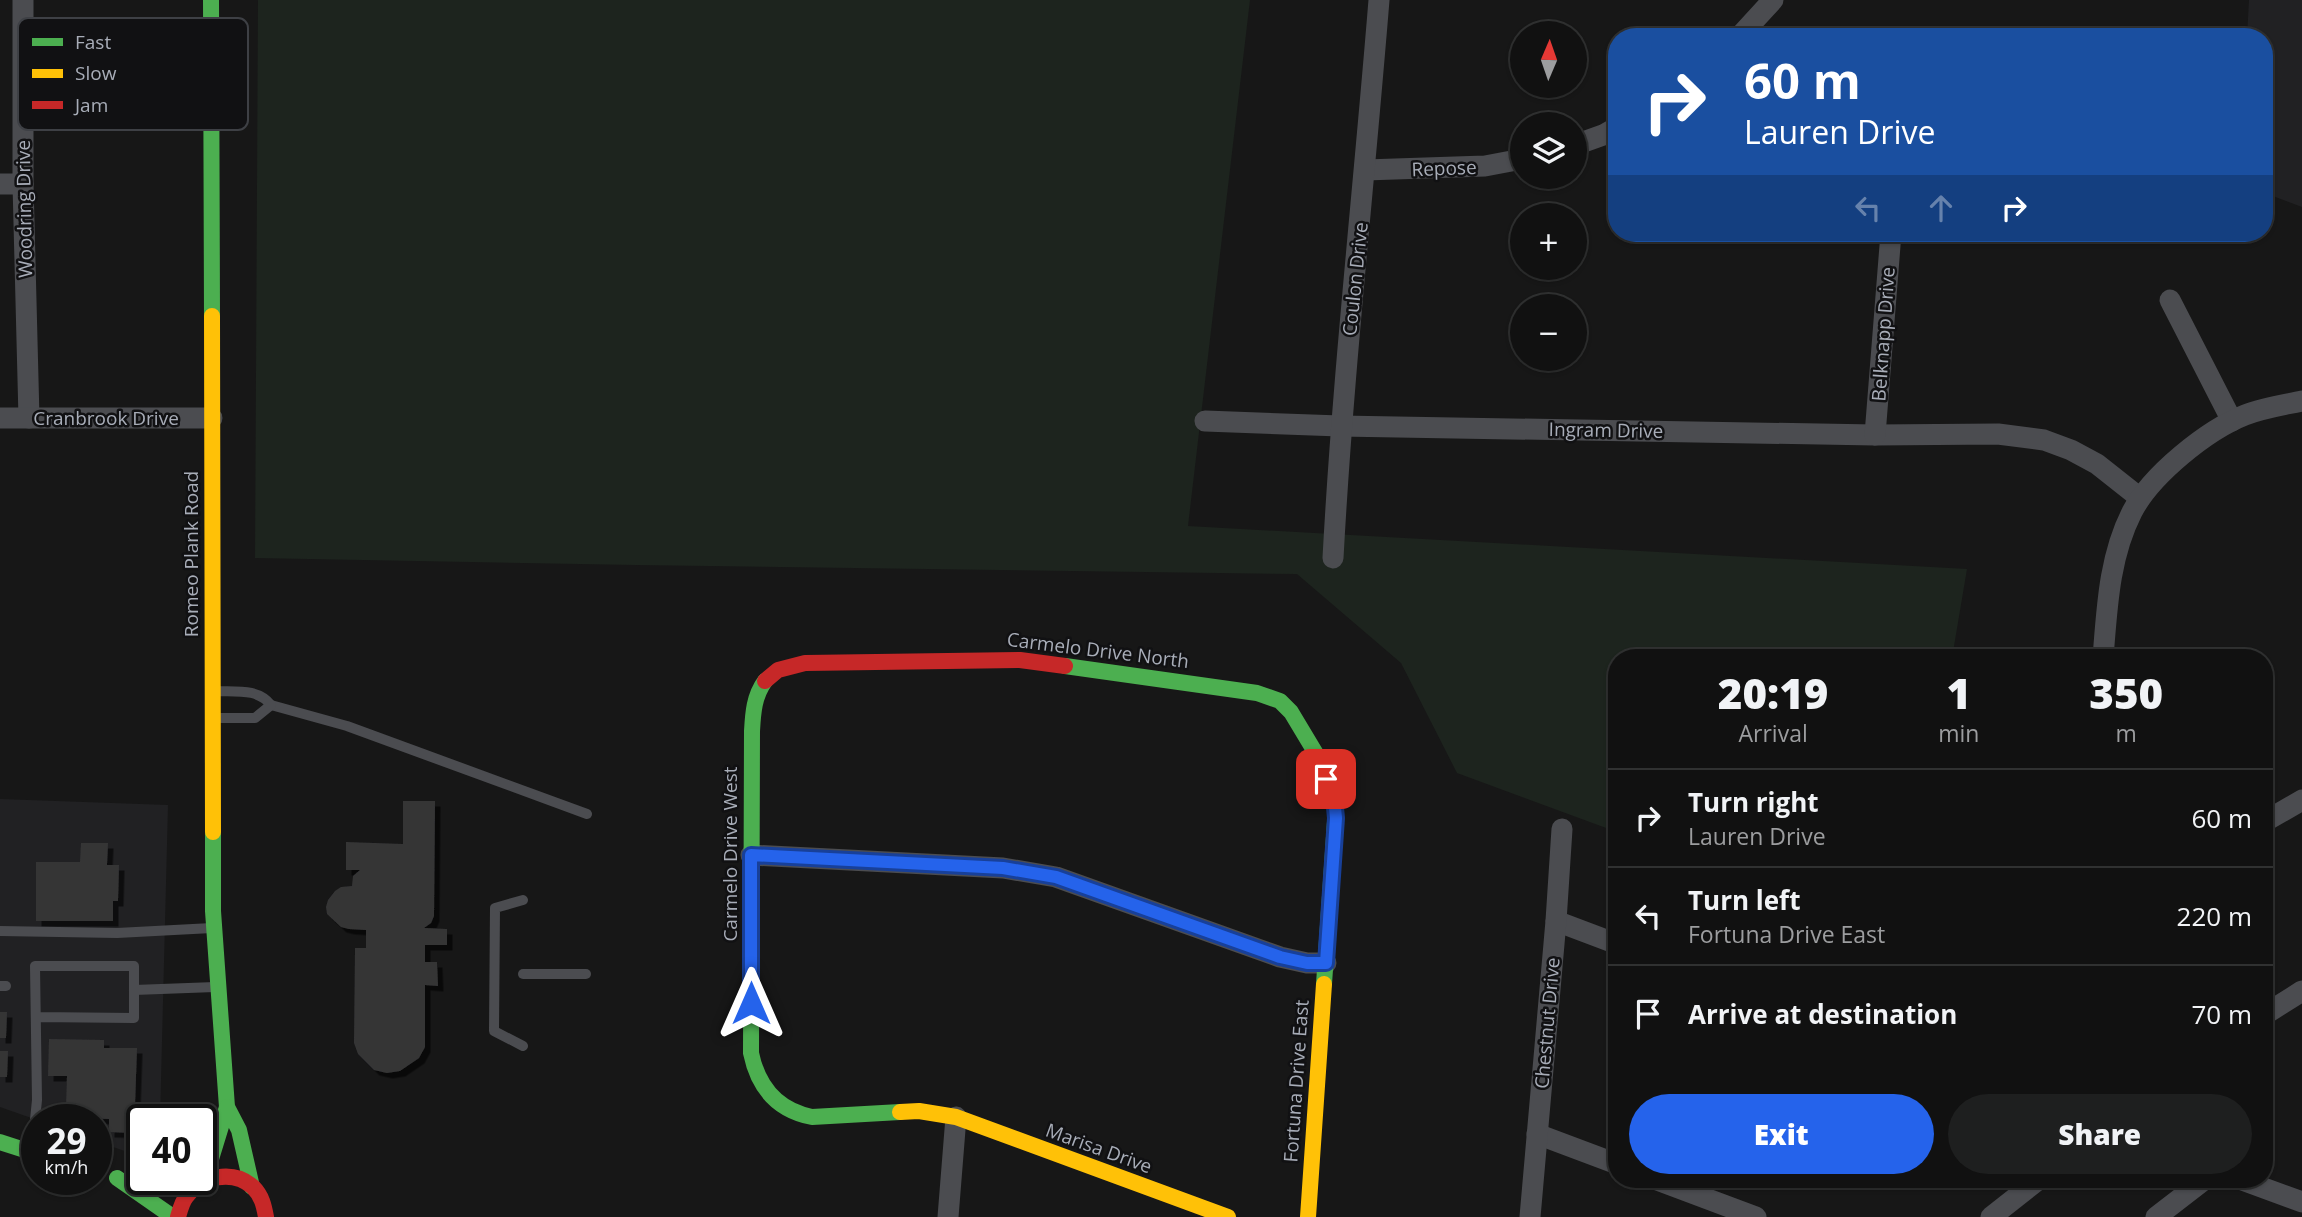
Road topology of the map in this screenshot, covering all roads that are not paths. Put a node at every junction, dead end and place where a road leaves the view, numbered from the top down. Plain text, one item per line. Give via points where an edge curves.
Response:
1 (23, 0) edge
2 (211, 0) edge
3 (1379, 0) edge
4 (1773, 0) edge
5 (23, 18) edge
6 (211, 18) edge
7 (1747, 28) edge
8 (23, 130) edge
9 (211, 130) edge
10 (1608, 131) edge
11 (1587, 140) edge
12 (1510, 161) edge
13 (1365, 170) junction
14 (0, 184) edge
15 (23, 184) junction
16 (1890, 242) edge
17 (2170, 300) dead end
18 (2302, 401) edge
19 (0, 418) edge
20 (29, 418) junction
21 (212, 418) junction
22 (1205, 421) dead end
23 (2232, 421) junction
24 (1340, 426) junction
25 (1875, 435) junction
26 (2140, 498) junction
27 (1333, 558) dead end
28 (2104, 649) edge
29 (774, 673) joint
30 (212, 691) junction
31 (271, 705) junction
32 (212, 718) junction
33 (1310, 744) joint
34 (2302, 800) edge
35 (587, 814) dead end
36 (2273, 817) edge
37 (1562, 829) dead end
38 (751, 855) junction
39 (523, 900) dead end
40 (1556, 921) junction
41 (215, 928) junction
42 (0, 931) edge
43 (1608, 941) edge
44 (1326, 963) junction
45 (523, 974) dead end
46 (586, 974) dead end
47 (219, 987) junction
48 (134, 990) junction
49 (2302, 990) edge
50 (2273, 1009) edge
51 (36, 1017) junction
52 (523, 1046) dead end
53 (37, 1104) edge
54 (228, 1107) junction
55 (956, 1117) junction
56 (1537, 1134) junction
57 (217, 1141) edge
58 (0, 1142) edge
59 (21, 1149) edge
60 (1608, 1161) edge
61 (217, 1176) edge
62 (126, 1177) edge
63 (126, 1186) edge
64 (252, 1187) junction
65 (1678, 1188) edge
66 (2028, 1188) edge
67 (2194, 1188) edge
68 (2264, 1188) edge
69 (140, 1195) edge
70 (186, 1195) edge
71 (2302, 1202) edge
72 (268, 1215) edge
73 (173, 1217) edge
74 (178, 1217) edge
75 (948, 1217) edge
76 (1228, 1217) edge
77 (1308, 1217) edge
78 (1530, 1217) edge
79 (1756, 1217) edge
80 (1991, 1217) edge
81 (2156, 1217) edge

1 - 5 street, Woodring Drive
2 - 6 street, Romeo Plank Road
3 - 13 street, Coulon Drive
4 - 7 street
8 - 15 street, Woodring Drive
9 - 21 street, Romeo Plank Road
10 - 11 street
12 - 13 street, Repose
13 - 24 street, Coulon Drive
14 - 15 street
15 - 20 street, Woodring Drive
16 - 25 street, Belknapp Drive
17 - 23 street
18 - 23 street
19 - 20 street, Cranbrook Drive
20 - 21 street, Cranbrook Drive
21 - 30 street, Romeo Plank Road
22 - 24 street, Ingram Drive
23 - 26 street via 2183,454
24 - 25 street, Ingram Drive
24 - 27 street, Coulon Drive
25 - 26 street, Ingram Drive via 2044,440 2097,464
26 - 28 street via 2111,577
29 - 33 street, Carmelo Drive North via 805,663 1007,659 1101,669 1261,693 1283,703
29 - 38 street, Carmelo Drive West via 764,680 753,707
30 - 31 lane via 255,693
30 - 32 street, Romeo Plank Road
31 - 32 lane via 255,718
31 - 35 lane via 347,726
32 - 41 street, Romeo Plank Road
33 - 44 street, Fortuna Drive East via 1336,807
34 - 36 street
37 - 40 street, Chestnut Drive
38 - 44 street via 1038,873 1280,957
38 - 55 street, Carmelo Drive West via 751,1053 766,1090 782,1107 803,1116 919,1111
39 - 52 lane via 495,908 494,1031
40 - 43 street
40 - 56 street, Chestnut Drive
41 - 42 lane via 117,933
41 - 47 street, Romeo Plank Road
44 - 77 street, Fortuna Drive East
45 - 46 lane
47 - 48 lane
47 - 54 street, Romeo Plank Road
48 - 51 lane via 134,1018
48 - 51 lane via 134,966 35,966
49 - 50 street
51 - 53 lane
54 - 57 street, Romeo Plank Road
54 - 64 street, Romeo Plank Road via 239,1130
55 - 75 street
55 - 76 street, Marisa Drive
56 - 60 street
56 - 78 street, Chestnut Drive
58 - 59 street
61 - 64 street
62 - 63 street via 112,1177
64 - 72 street, Romeo Plank Road
65 - 79 street
66 - 80 street
67 - 81 street
68 - 71 street
69 - 73 street
70 - 74 street, Romeo Plank Road

